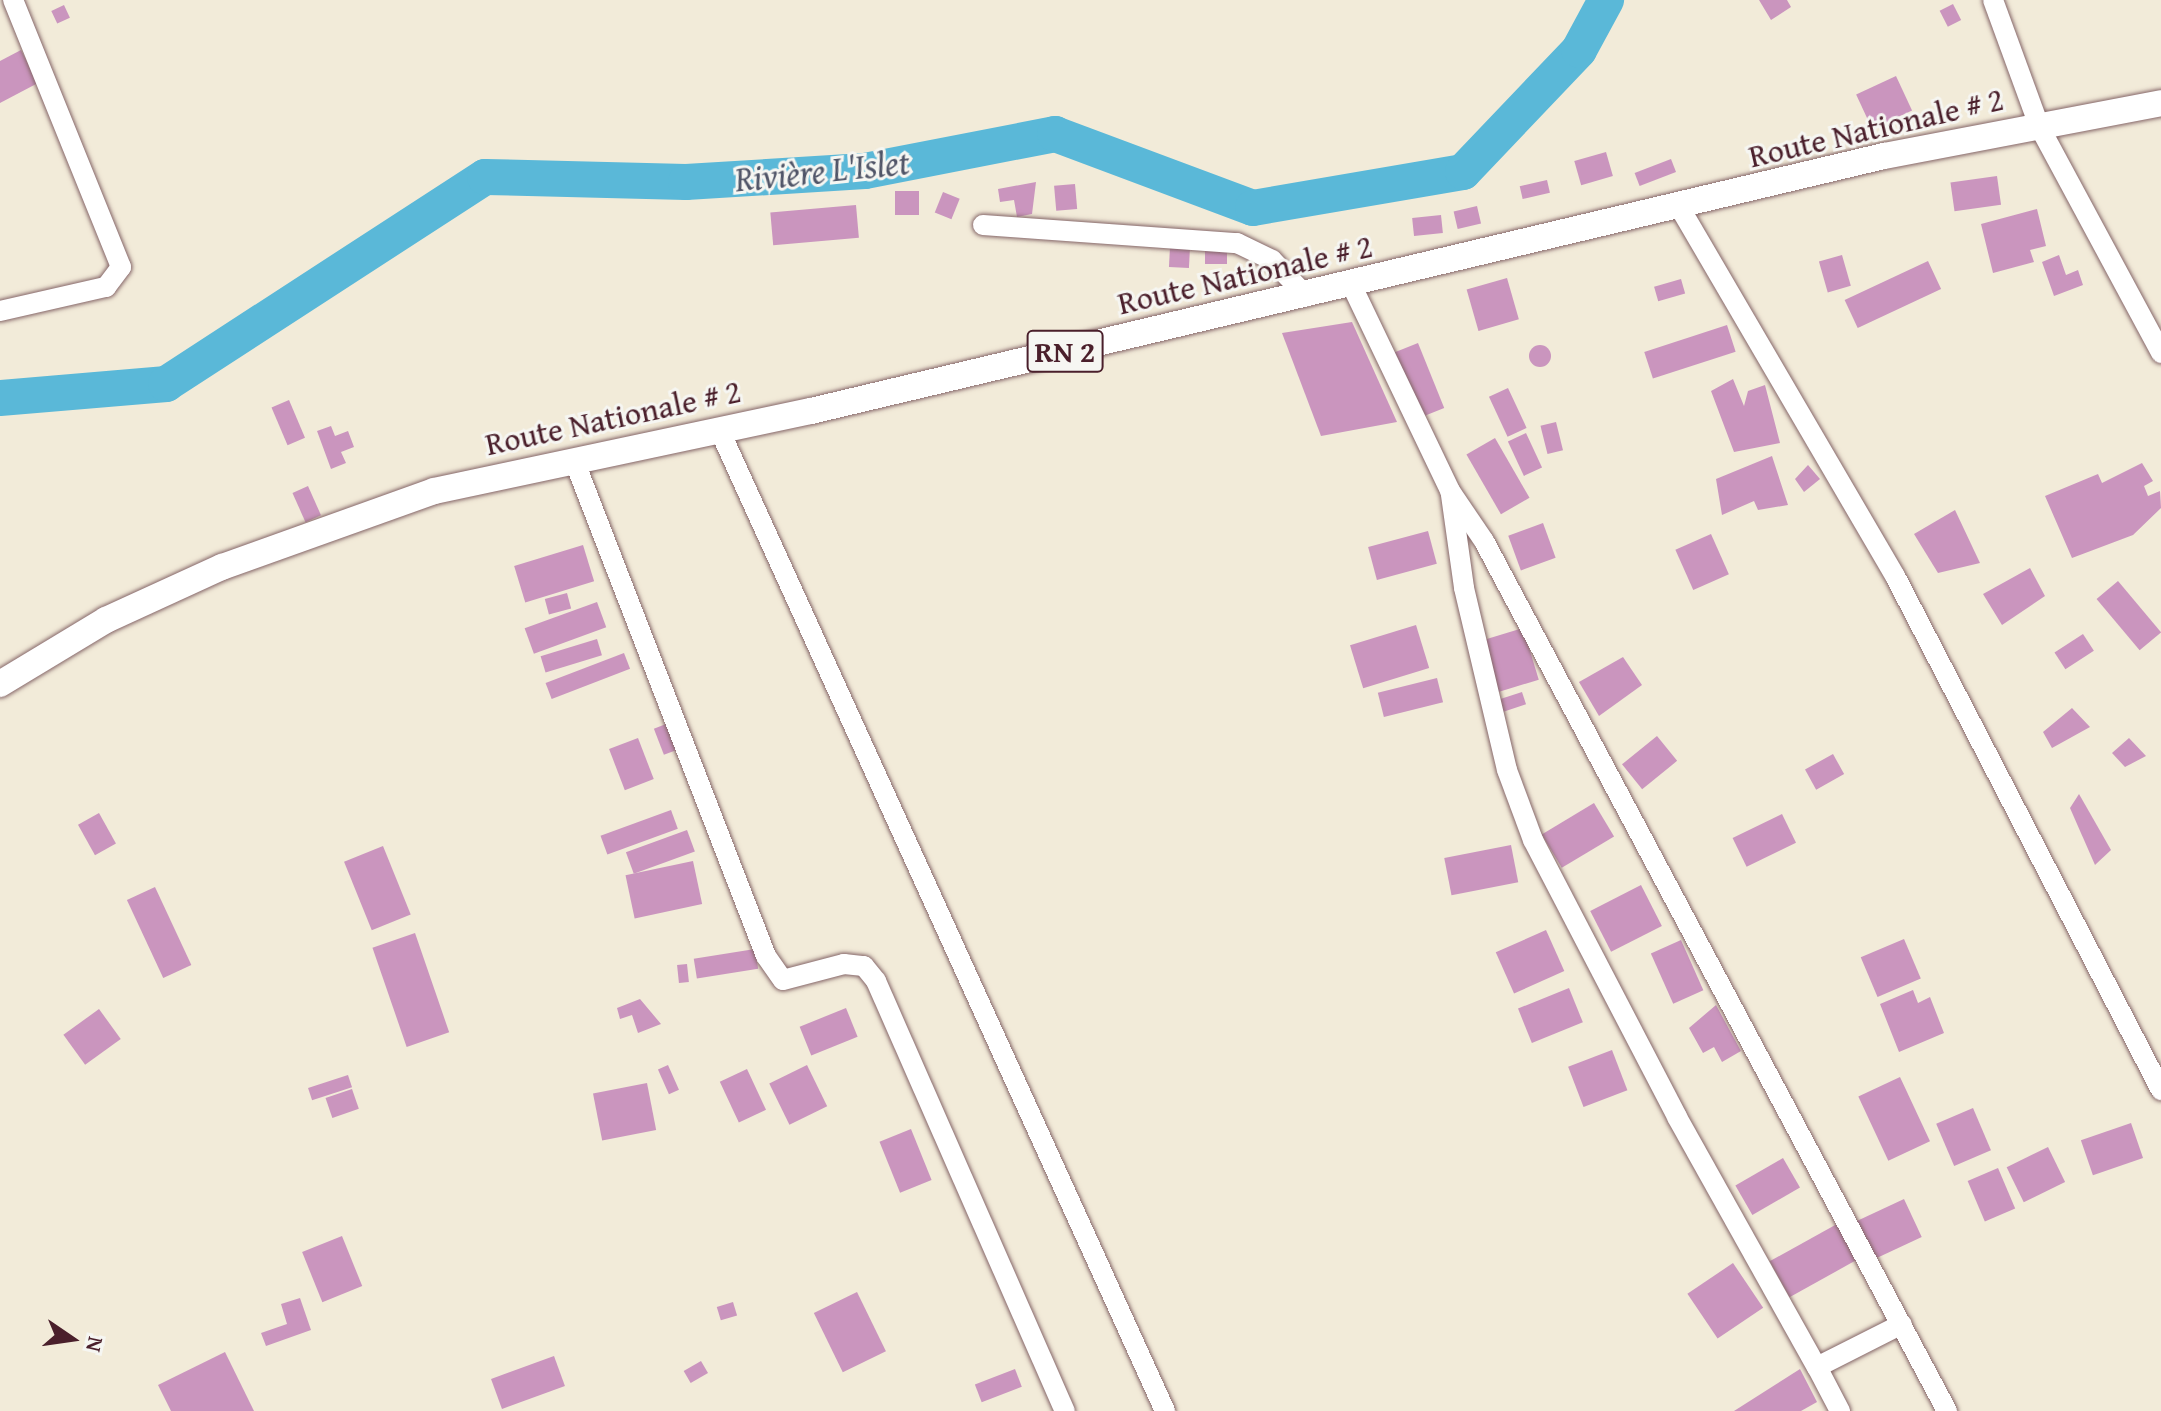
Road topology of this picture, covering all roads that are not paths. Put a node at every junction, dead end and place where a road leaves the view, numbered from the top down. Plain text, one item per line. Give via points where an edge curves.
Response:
1 (13, 0) edge
2 (1993, 0) edge
3 (2161, 103) edge
4 (2039, 126) junction
5 (1680, 208) junction
6 (983, 225) dead end
7 (1352, 286) junction
8 (1306, 296) junction
9 (0, 311) edge
10 (2161, 353) edge
11 (719, 429) junction
12 (574, 460) junction
13 (1450, 491) junction
14 (0, 684) edge
15 (2161, 1090) edge
16 (1902, 1324) junction
17 (1817, 1367) junction
18 (1065, 1411) edge
19 (1165, 1411) edge
20 (1840, 1411) edge
21 (1947, 1411) edge

1 - 9 street via 121,267 106,287
2 - 4 street
3 - 4 main road, Route Nationale # 2 / RN 2
4 - 5 main road, Route Nationale # 2 / RN 2
4 - 10 street
5 - 7 main road, Route Nationale # 2 / RN 2
5 - 15 street via 1895,576
6 - 8 street via 1237,243 1272,260
7 - 8 main road, Route Nationale # 2 / RN 2
7 - 13 street
8 - 11 main road, Route Nationale # 2 / RN 2
11 - 12 main road, Route Nationale # 2 / RN 2
11 - 19 street
12 - 14 main road, Route Nationale # 2 / RN 2 via 434,491 222,567 106,620
12 - 18 street via 766,956 783,980 844,964 864,966 876,981
13 - 16 street via 1484,541
13 - 17 street via 1486,696 1533,840
16 - 17 street
16 - 21 street
17 - 20 street

